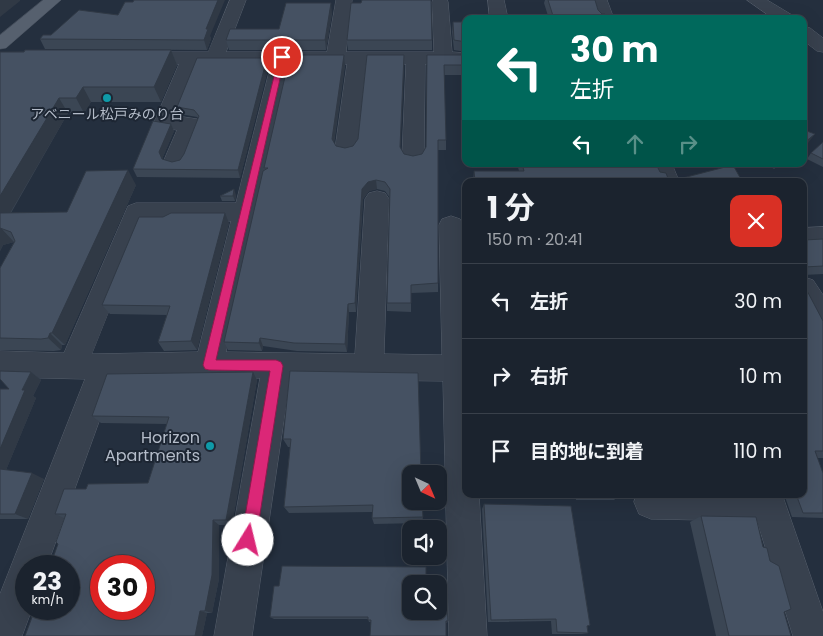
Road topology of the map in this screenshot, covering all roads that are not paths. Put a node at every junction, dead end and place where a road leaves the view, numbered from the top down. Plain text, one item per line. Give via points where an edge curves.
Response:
1 (53, 0) edge
2 (238, 0) edge
3 (344, 0) edge
4 (496, 0) edge
5 (599, 0) edge
6 (755, 0) edge
7 (440, 2) dead end
8 (498, 15) edge
9 (605, 15) edge
10 (779, 15) edge
11 (3, 53) edge
12 (215, 57) junction
13 (282, 57) junction
14 (124, 58) edge
15 (191, 58) junction
16 (336, 58) junction
17 (357, 58) junction
18 (416, 58) junction
19 (443, 58) junction
20 (462, 58) edge
21 (346, 149) edge
22 (413, 157) edge
23 (175, 160) edge
24 (377, 199) dead end
25 (245, 212) junction
26 (451, 224) dead end
27 (823, 236) edge
28 (807, 237) edge
29 (807, 291) edge
30 (823, 318) edge
31 (0, 364) edge
32 (209, 365) junction
33 (89, 366) junction
34 (276, 366) junction
35 (369, 367) junction
36 (461, 368) edge
37 (462, 406) edge
38 (464, 498) edge
39 (766, 499) edge
40 (651, 502) dead end
41 (32, 555) edge
42 (15, 604) edge
43 (3, 636) edge
44 (232, 636) edge
45 (468, 636) edge
46 (812, 636) edge

1 - 11 main road
2 - 12 street
3 - 16 street
4 - 8 street
5 - 9 street
6 - 10 street
7 - 19 street
12 - 13 street
12 - 15 street
13 - 16 street
13 - 25 street
14 - 15 street
15 - 23 street via 164,122 190,124
16 - 17 street
17 - 18 street
17 - 21 street
18 - 19 street
18 - 22 street
19 - 20 street
24 - 35 street
25 - 32 street
25 - 33 street via 136,212
26 - 36 street
27 - 28 street
29 - 30 street
31 - 33 street
32 - 33 street
32 - 34 street
33 - 41 street
34 - 35 street
34 - 44 street
35 - 36 street
36 - 37 street
38 - 45 street
39 - 40 street
39 - 46 street
42 - 43 street

